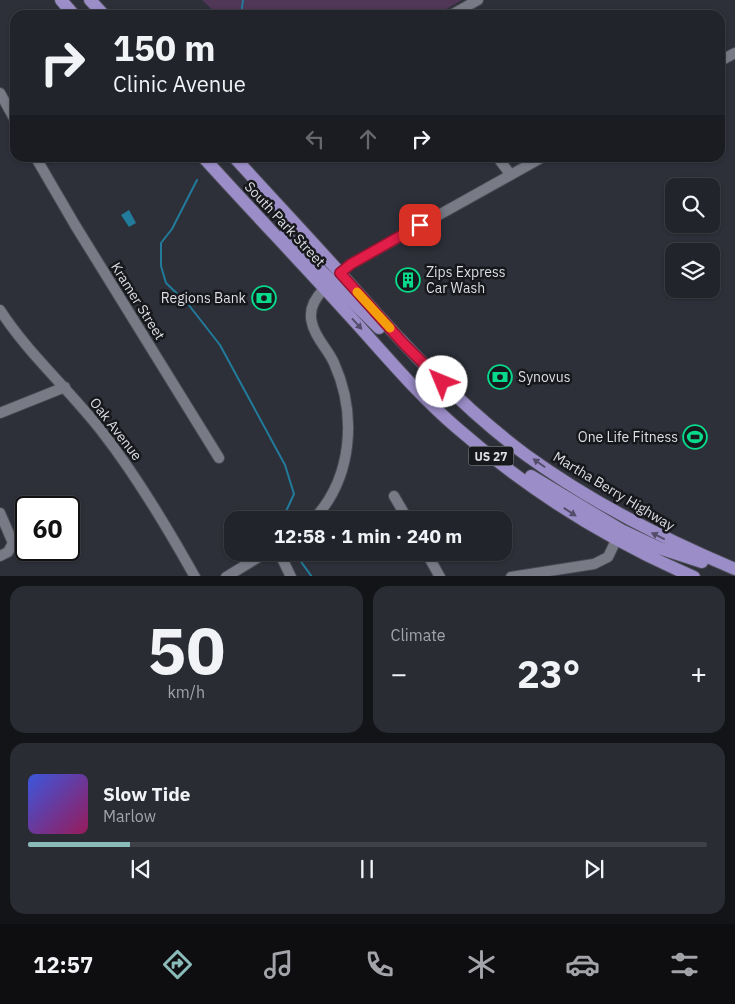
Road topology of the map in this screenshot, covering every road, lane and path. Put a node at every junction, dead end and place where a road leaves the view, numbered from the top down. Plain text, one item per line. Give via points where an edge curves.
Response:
1 (61, 0) edge
2 (90, 0) edge
3 (478, 0) edge
4 (70, 10) edge
5 (99, 10) edge
6 (460, 10) edge
7 (0, 94) edge
8 (10, 111) edge
9 (38, 162) edge
10 (208, 162) edge
11 (238, 162) edge
12 (501, 162) edge
13 (533, 162) edge
14 (510, 174) junction
15 (332, 281) junction
16 (1, 313) edge
17 (64, 387) junction
18 (0, 413) edge
19 (219, 458) dead end
20 (394, 496) dead end
21 (319, 511) edge
22 (403, 511) edge
23 (0, 513) edge
24 (621, 529) junction
25 (0, 556) edge
26 (252, 561) edge
27 (284, 561) edge
28 (431, 561) edge
29 (735, 569) edge
30 (195, 576) edge
31 (226, 576) edge
32 (291, 576) edge
33 (440, 576) edge
34 (511, 576) edge
35 (694, 576) edge

1 - 4 main road
2 - 5 main road
3 - 6 street
7 - 8 street
9 - 19 street, Kramer Street
10 - 15 main road, South Park Street / US 27 via 261,221
11 - 15 main road, South Park Street / US 27
12 - 14 street
13 - 14 street
14 - 15 street via 351,264
15 - 21 street via 314,302 310,312 339,375 348,435 344,468
24 -> 15 main road, Martha Berry Highway / US 27 via 574,488 525,454 474,412 402,342
15 -> 24 main road, Martha Berry Highway / US 27 via 434,406 501,464 553,501
16 - 17 street, Oak Avenue via 36,359
17 - 18 street
17 - 30 street, Oak Avenue via 140,484
20 - 22 street
23 - 25 street via 13,543 8,552
29 -> 24 main road, Martha Berry Highway / US 27 via 668,541
24 - 34 street via 608,557 594,564
24 - 35 main road, Martha Berry Highway / US 27
26 - 31 street
27 - 32 street
28 - 33 street

